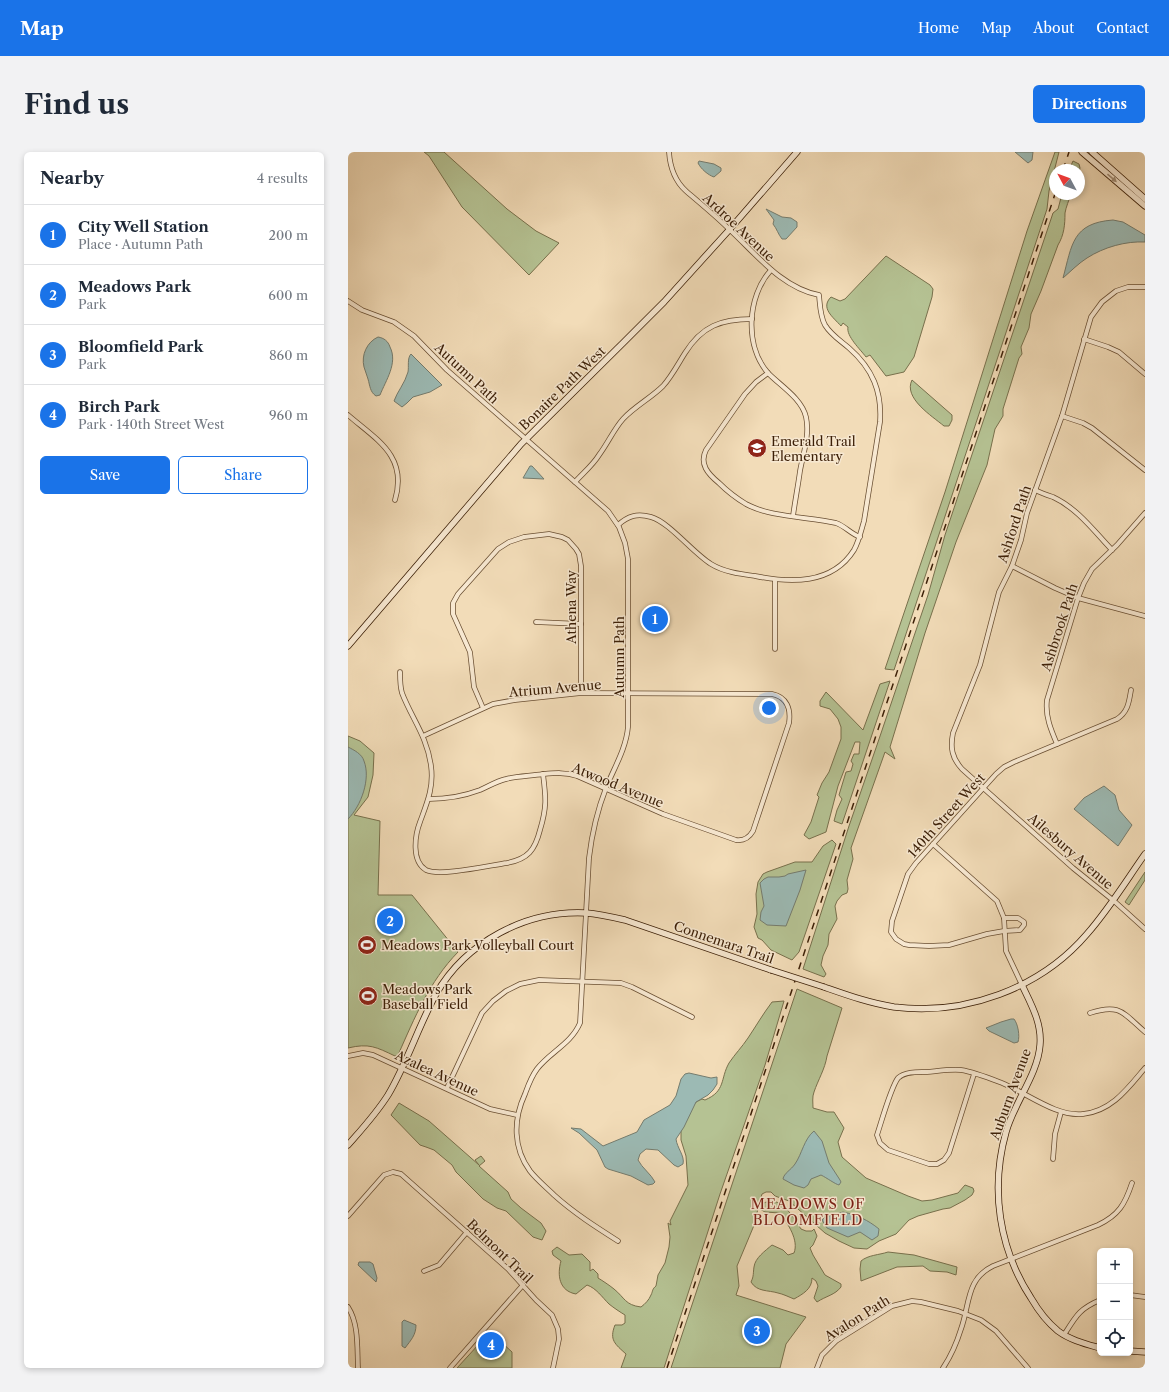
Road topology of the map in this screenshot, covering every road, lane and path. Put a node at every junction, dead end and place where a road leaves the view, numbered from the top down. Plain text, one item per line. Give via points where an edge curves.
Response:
1 (669, 152) edge
2 (797, 152) edge
3 (1082, 152) edge
4 (1092, 152) edge
5 (1145, 199) edge
6 (1145, 206) edge
7 (730, 229) junction
8 (771, 270) junction
9 (1145, 287) edge
10 (348, 301) edge
11 (752, 319) junction
12 (1084, 340) junction
13 (768, 373) junction
14 (1145, 374) edge
15 (348, 414) edge
16 (1062, 416) junction
17 (526, 439) junction
18 (1145, 470) edge
19 (575, 482) junction
20 (1035, 490) junction
21 (395, 500) dead end
22 (1145, 513) edge
23 (793, 516) junction
24 (618, 525) junction
25 (860, 537) junction
26 (1112, 550) junction
27 (1012, 566) junction
28 (775, 580) junction
29 (1078, 598) junction
30 (1145, 616) edge
31 (536, 622) dead end
32 (581, 624) junction
33 (348, 646) edge
34 (775, 649) dead end
35 (400, 672) dead end
36 (1132, 690) dead end
37 (581, 693) junction
38 (628, 693) junction
39 (483, 708) junction
40 (423, 736) junction
41 (1057, 744) junction
42 (543, 774) junction
43 (984, 788) junction
44 (606, 789) junction
45 (429, 799) junction
46 (750, 836) joint
47 (934, 844) junction
48 (1145, 854) edge
49 (1114, 901) junction
50 (586, 913) junction
51 (1004, 918) junction
52 (1145, 929) edge
53 (1004, 931) junction
54 (583, 981) junction
55 (1022, 985) junction
56 (1090, 1013) dead end
57 (692, 1017) dead end
58 (1145, 1032) edge
59 (348, 1056) edge
60 (402, 1068) junction
61 (1145, 1068) edge
62 (974, 1074) junction
63 (447, 1088) junction
64 (1022, 1093) junction
65 (1061, 1112) junction
66 (517, 1115) junction
67 (348, 1145) edge
68 (1053, 1159) dead end
69 (1132, 1183) dead end
70 (348, 1216) edge
71 (467, 1232) junction
72 (618, 1241) dead end
73 (1010, 1259) junction
74 (424, 1271) dead end
75 (523, 1285) junction
76 (1133, 1295) edge
77 (1145, 1297) edge
78 (1097, 1301) edge
79 (348, 1307) edge
80 (966, 1313) junction
81 (1064, 1335) junction
82 (1097, 1347) edge
83 (1133, 1351) edge
84 (1145, 1352) edge
85 (358, 1368) edge
86 (450, 1368) edge
87 (553, 1368) edge
88 (817, 1368) edge
89 (943, 1368) edge
90 (1028, 1368) edge

1 - 7 street, Ardroe Avenue via 672,169 681,186
2 - 7 street, Bonaire Path West
3 -> 6 street
4 - 5 street
7 - 8 street, Ardroe Avenue
7 - 17 street, Bonaire Path West via 625,341
8 - 11 street via 759,289
8 - 25 street, Ardroe Avenue via 802,289 819,295 825,325 872,375 881,412
9 - 12 street, Ashford Path via 1124,288 1107,297 1091,317
10 - 17 street, Autumn Path via 362,310 403,327 447,370
11 - 13 street via 757,352
11 - 19 street via 729,320 702,333 688,348 662,387 622,420 599,456
12 - 14 street via 1119,352
12 - 16 street, Ashford Path
13 - 23 street via 796,400 806,417 804,453
13 - 23 street via 749,388 718,432 704,456 704,467 711,477 746,504 766,512
15 - 21 street via 392,456 398,476
16 - 18 street via 1092,428
16 - 20 street, Ashford Path
17 - 19 street, Autumn Path
17 - 33 street, Bonaire Path West
19 - 24 street, Autumn Path via 608,511
20 - 26 street via 1054,497 1076,512
20 - 27 street, Ashford Path
22 - 26 street, Ashbrook Path
23 - 25 street via 836,523
24 - 28 street via 627,518 651,517 660,521 703,559 716,567
24 - 38 street, Autumn Path via 628,559
25 - 28 street via 850,555 828,573 799,581
26 - 29 street, Ashbrook Path via 1092,569
27 - 29 street
27 - 43 street, Ashford Path via 999,592 980,665 951,742 956,763
28 - 34 street
29 - 30 street
29 - 41 street, Ashbrook Path via 1046,700 1048,722
31 - 32 street
32 - 37 street, Athena Way
32 - 39 street, Athena Way via 580,560 579,554 571,544 562,537 549,534 516,539 498,549 453,603 454,617 470,652 474,687
35 - 40 street via 402,693
36 - 41 street, 140th Street West via 1127,709 1120,717
37 - 38 street, Atrium Avenue
37 - 39 street, Atrium Avenue via 508,701
38 - 44 street, Autumn Path via 626,738
38 - 46 street, Atrium Avenue via 772,694 784,699 790,714 789,723
39 - 40 street, Atrium Avenue
40 - 45 street via 431,769
41 - 43 street, 140th Street West via 1004,767
42 - 44 street, Atwood Avenue via 572,774
42 - 45 street, Atwood Avenue via 506,779 461,796
42 - 45 street via 545,813 535,846 525,857 507,863 448,871 428,870 421,865 416,855 417,834
43 - 47 street, 140th Street West
43 - 49 street, Ailesbury Avenue
44 - 46 street, Atwood Avenue via 663,814 736,840 744,840
44 - 50 street, Autumn Path via 592,831
47 - 51 street, Auburn Avenue via 994,897
47 - 53 street, 140th Street West via 908,874 892,921 892,934 896,939 904,944 929,946 960,943
48 - 49 street, Connemara Trail
49 - 52 street, Ailesbury Avenue
49 - 55 street, Connemara Trail via 1071,950 1047,970
50 - 54 street, Autumn Path
50 - 55 street, Connemara Trail, bridge via 625,920 771,970 877,1004 895,1007 952,1007
50 - 60 street, Connemara Trail via 554,915 527,921 507,929 470,953 449,975 436,995
51 - 53 street, Auburn Avenue
51 - 53 street via 1018,918 1024,925 1020,930
53 - 55 street, Auburn Avenue via 1006,951
54 - 57 street via 626,985
54 - 63 street via 532,981 512,987 499,996 487,1007 478,1021
54 - 66 street, Autumn Path via 578,1029 536,1070
55 - 64 street, Auburn Avenue via 1035,1011 1040,1036 1037,1060
56 - 58 street via 1106,1008 1116,1009
59 - 60 street, Azalea Avenue via 358,1053 370,1054
60 - 63 street, Azalea Avenue
60 - 67 street, Connemara Trail via 383,1103
61 - 65 street via 1118,1099 1107,1107 1083,1114
62 - 62 street via 961,1070 947,1070 917,1072 900,1077 894,1085 877,1135 880,1143 888,1150 929,1164 937,1164 944,1160 949,1153
62 - 64 street
63 - 66 street, Azalea Avenue via 493,1110
64 - 65 street
64 - 73 street, Auburn Avenue via 1006,1132 998,1176 1000,1218
65 - 68 street via 1055,1134
66 - 72 street, Autumn Path via 518,1145 530,1171 579,1216
69 - 73 street via 1122,1207 1106,1221
70 - 71 street, Belmont Trail via 382,1177 390,1172 396,1172
71 - 74 street via 439,1265
71 - 75 street, Belmont Trail
73 - 80 street via 987,1269 976,1280 971,1289
73 - 81 street, Auburn Avenue via 1035,1306
75 - 86 street
75 - 87 street, Belmont Trail via 552,1315 556,1324 559,1339
76 - 77 street
78 - 81 street via 1082,1309
79 - 85 street via 355,1326
80 - 88 street, Avalon Path via 921,1302 896,1304 832,1344 822,1355
80 - 89 street via 958,1339
80 - 90 street, Avalon Path via 992,1327
81 - 82 street, Auburn Avenue
83 - 84 street

